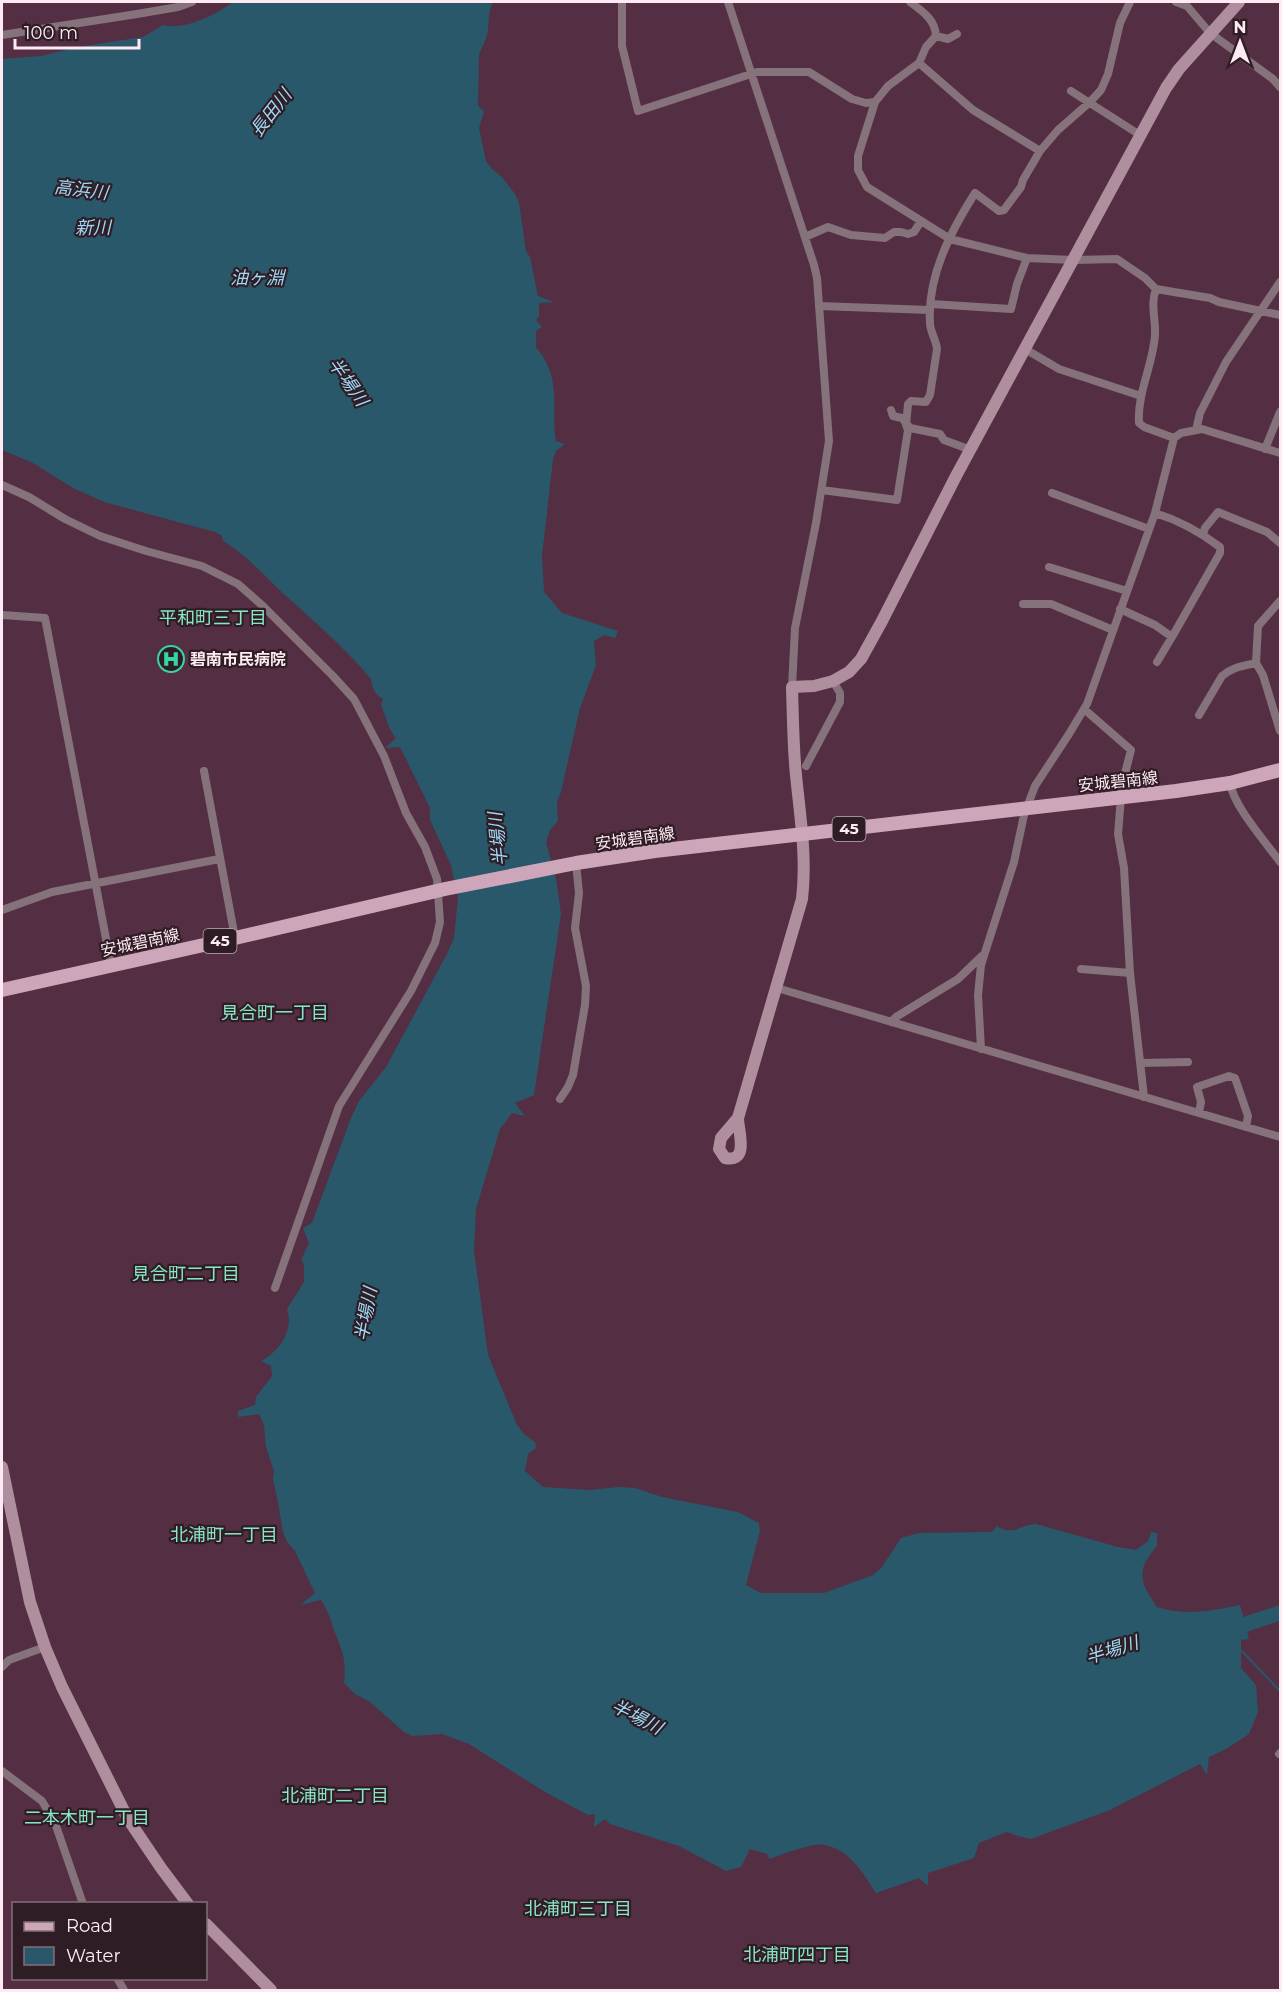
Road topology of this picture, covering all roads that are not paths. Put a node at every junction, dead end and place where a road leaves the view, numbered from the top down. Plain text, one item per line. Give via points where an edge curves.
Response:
1 (192, 2) edge
2 (622, 2) edge
3 (728, 2) edge
4 (910, 2) edge
5 (1130, 2) edge
6 (1176, 2) edge
7 (1239, 2) edge
8 (180, 4) edge
9 (1190, 4) edge
10 (1210, 33) junction
11 (957, 34) dead end
12 (2, 35) edge
13 (936, 36) junction
14 (919, 63) junction
15 (752, 73) junction
16 (1281, 87) edge
17 (1071, 91) dead end
18 (875, 102) junction
19 (1090, 102) junction
20 (1140, 135) junction
21 (1040, 151) junction
22 (921, 221) junction
23 (805, 237) junction
24 (950, 239) junction
25 (1027, 258) junction
26 (1073, 260) junction
27 (1281, 282) edge
28 (1156, 289) junction
29 (819, 306) junction
30 (930, 307) junction
31 (1260, 312) junction
32 (1281, 315) edge
33 (1025, 349) junction
34 (1141, 396) junction
35 (891, 410) dead end
36 (1281, 412) edge
37 (906, 425) junction
38 (1196, 430) junction
39 (1174, 438) junction
40 (1264, 448) junction
41 (970, 450) junction
42 (1281, 453) edge
43 (2, 484) edge
44 (822, 490) junction
45 (1052, 493) dead end
46 (1155, 513) junction
47 (1149, 529) junction
48 (1203, 534) junction
49 (1281, 543) edge
50 (1049, 567) dead end
51 (1127, 591) junction
52 (1281, 601) edge
53 (1023, 604) dead end
54 (1120, 609) junction
55 (2, 615) edge
56 (1113, 630) junction
57 (1172, 636) junction
58 (1157, 662) dead end
59 (1256, 663) junction
60 (833, 681) junction
61 (792, 687) junction
62 (1084, 710) junction
63 (1199, 715) dead end
64 (1281, 731) edge
65 (806, 766) dead end
66 (1281, 770) edge
67 (204, 771) dead end
68 (1230, 783) junction
69 (1122, 797) junction
70 (1026, 808) junction
71 (802, 835) junction
72 (219, 859) junction
73 (1281, 862) edge
74 (576, 863) junction
75 (96, 885) junction
76 (442, 890) junction
77 (2, 910) edge
78 (235, 938) junction
79 (984, 953) junction
80 (111, 965) junction
81 (1081, 969) dead end
82 (1130, 973) junction
83 (777, 988) junction
84 (2, 990) edge
85 (891, 1022) junction
86 (981, 1049) junction
87 (1188, 1062) dead end
88 (1140, 1063) junction
89 (1144, 1097) junction
90 (560, 1099) dead end
91 (1199, 1113) junction
92 (738, 1118) dead end
93 (1246, 1127) junction
94 (1281, 1137) edge
95 (275, 1288) dead end
96 (2, 1467) edge
97 (45, 1647) junction
98 (2, 1667) edge
99 (2, 1771) edge
100 (82, 1902) edge
101 (186, 1902) edge
102 (207, 1925) edge
103 (271, 1990) edge

1 - 8 street
2 - 15 street via 622,46 638,111
3 - 15 street
4 - 13 street via 930,18
5 - 19 street via 1120,23 1108,74
6 - 9 street
7 - 10 street
8 - 12 street
9 - 10 street
10 - 16 street
10 - 20 street via 1173,77
11 - 13 street via 948,39
13 - 14 street via 926,46
14 - 18 street via 888,86
14 - 21 street via 973,110
15 - 18 street via 808,72 852,99
15 - 23 street
17 - 19 street
18 - 22 street via 858,156 859,175 867,187
19 - 20 street
19 - 21 street
20 - 26 street
21 - 24 street via 1004,210 999,211 975,193
22 - 23 street via 914,232 894,232 885,238 851,235 828,227
22 - 24 street
23 - 29 street via 815,270
24 - 25 street
24 - 30 street via 932,288
25 - 26 street
25 - 30 street via 1011,309
26 - 28 street via 1117,259
26 - 33 street
27 - 31 street
28 - 31 street
28 - 34 street via 1154,341
29 - 30 street
29 - 44 street via 829,441
30 - 37 street via 931,329 937,341 930,395 926,402 908,404
31 - 32 street
31 - 38 street via 1226,362 1200,413
33 - 34 street via 1059,369
33 - 41 street
34 - 39 street via 1141,426
35 - 37 street
36 - 40 street
37 - 41 street via 940,434
37 - 44 street via 897,500
38 - 39 street
38 - 40 street
39 - 46 street
40 - 42 street
41 - 60 street via 861,658 849,672
43 - 76 street via 100,536 202,566 238,584 263,606 354,699 384,756
44 - 61 street via 795,628
45 - 47 street
46 - 47 street
46 - 48 street
47 - 51 street
48 - 49 street via 1218,512 1267,532
48 - 57 street via 1220,547 1220,553
50 - 51 street
51 - 54 street
52 - 59 street via 1258,626
53 - 56 street via 1051,604
54 - 56 street
54 - 57 street
55 - 75 street via 45,618
56 - 62 street
57 - 58 street
59 - 63 street via 1227,671
59 - 64 street
60 - 61 street
60 - 65 street via 841,698
61 - 71 street
62 - 69 street via 1131,750
62 - 70 street via 1035,786
66 - 68 main road, 安城碧南線 / 45
67 - 72 street
68 - 69 main road, 安城碧南線 / 45
68 - 73 street via 1240,806
69 - 70 main road, 安城碧南線 / 45
69 - 82 street via 1118,834 1124,868
70 - 71 main road, 安城碧南線 / 45
70 - 79 street via 1016,855
71 - 74 main road, 安城碧南線 / 45
71 - 83 street via 802,899
72 - 75 street
72 - 78 street
74 - 76 main road, 安城碧南線 / 45
74 - 90 street via 579,893 575,928 586,986 585,1005 573,1075
75 - 77 street via 52,892
75 - 80 street
76 - 78 main road, 安城碧南線 / 45
76 - 95 street via 435,943 411,991 339,1106
78 - 80 main road, 安城碧南線 / 45
79 - 85 street via 958,979
79 - 86 street via 978,986
80 - 84 main road, 安城碧南線 / 45
81 - 82 street
82 - 88 street
83 - 85 street
83 - 92 street
85 - 86 street
86 - 89 street
87 - 88 street
88 - 89 street
89 - 91 street
91 - 93 street
91 - 93 street via 1197,1087 1229,1076 1235,1078 1248,1116
93 - 94 street
96 - 97 street via 30,1602
97 - 98 street via 9,1660
97 - 101 street via 128,1818
99 - 100 street via 42,1802 56,1823
102 - 103 street

